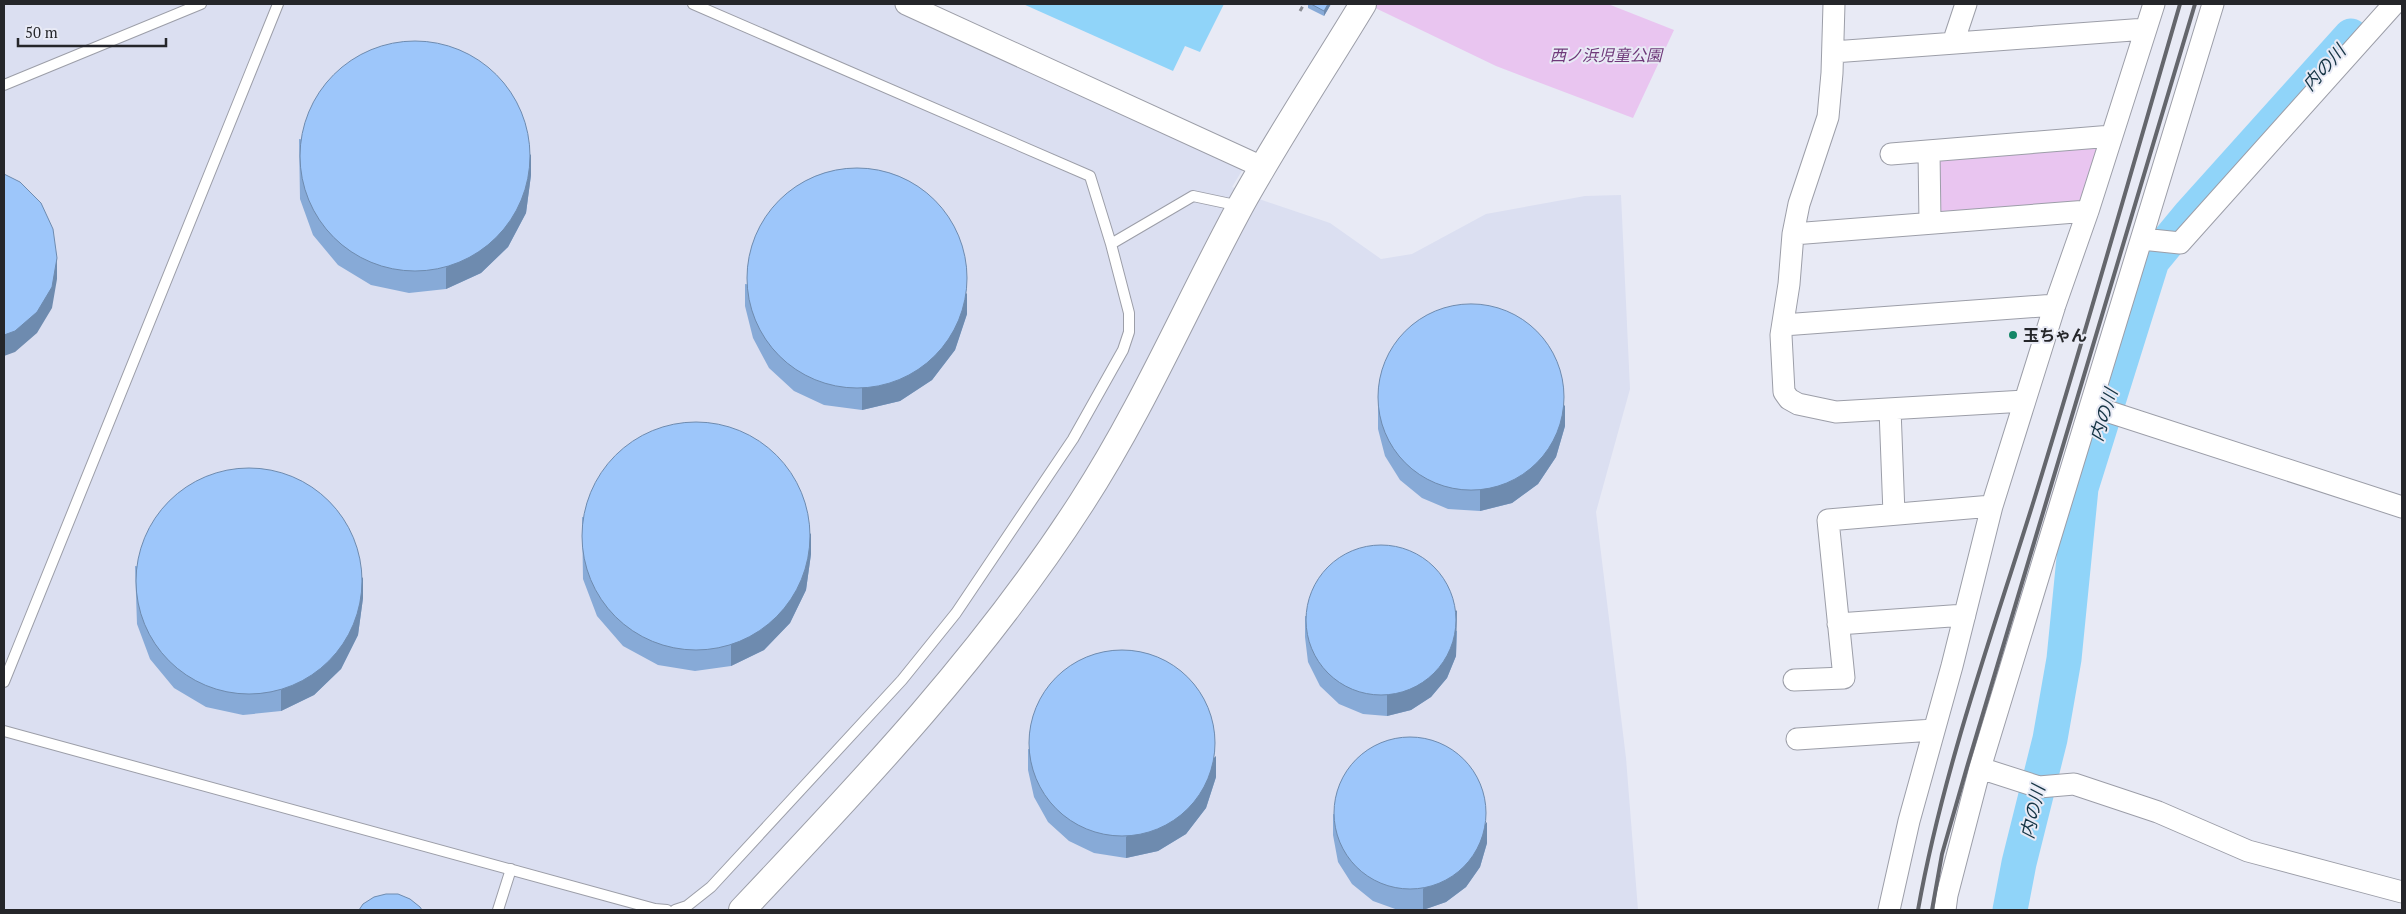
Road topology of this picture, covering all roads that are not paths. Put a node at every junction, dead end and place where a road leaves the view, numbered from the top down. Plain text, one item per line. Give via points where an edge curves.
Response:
1 (201, 4) edge
2 (278, 4) edge
3 (693, 4) edge
4 (906, 4) edge
5 (1363, 4) edge
6 (1834, 4) edge
7 (1966, 4) edge
8 (2154, 4) edge
9 (2213, 4) edge
10 (2394, 4) edge
11 (2146, 29) junction
12 (1953, 43) junction
13 (1834, 52) junction
14 (4, 85) edge
15 (2112, 136) junction
16 (1929, 151) junction
17 (1892, 154) dead end
18 (1262, 167) junction
19 (1241, 206) junction
20 (2088, 210) junction
21 (1930, 223) junction
22 (1793, 234) junction
23 (2142, 239) junction
24 (1111, 244) junction
25 (2055, 304) junction
26 (1783, 325) junction
27 (2025, 401) junction
28 (2091, 406) junction
29 (1890, 409) junction
30 (1992, 506) junction
31 (2402, 507) edge
32 (1894, 514) junction
33 (1965, 615) junction
34 (1838, 624) junction
35 (1794, 680) dead end
36 (4, 682) edge
37 (1934, 730) junction
38 (4, 731) edge
39 (1798, 739) dead end
40 (1980, 768) junction
41 (511, 869) junction
42 (2402, 892) edge
43 (498, 910) edge
44 (667, 910) edge
45 (675, 910) edge
46 (742, 910) edge
47 (1889, 910) edge
48 (1945, 910) edge

1 - 14 lane
2 - 36 lane
3 - 24 lane via 1090,176
4 - 18 street
5 - 18 street
6 - 13 street
7 - 12 street
8 - 11 street
9 - 23 street
10 - 23 street via 2180,243
11 - 12 street
11 - 15 street
12 - 13 street
13 - 22 street via 1828,117 1799,204
15 - 16 street
15 - 20 street
16 - 17 street
16 - 21 street
18 - 19 street
19 - 24 lane via 1193,196
19 - 46 street via 1121,437 1083,501 1018,594 926,711
20 - 21 street
20 - 25 street
21 - 22 street
22 - 26 street
23 - 28 street
24 - 45 lane via 1129,313 1129,332 1123,350 1073,439 1030,506 956,613 902,680 711,886 687,906
25 - 26 street
25 - 27 street
26 - 29 street via 1784,392 1789,399 1836,412
27 - 29 street
27 - 30 street
28 - 31 street
28 - 40 street
29 - 32 street
30 - 32 street
30 - 33 street
32 - 34 street via 1828,520
33 - 34 street
33 - 37 street
34 - 35 street via 1844,678
37 - 39 street
37 - 47 street
38 - 41 lane
40 - 42 street via 2039,787 2074,784 2158,812 2248,851
40 - 48 street
41 - 43 lane
41 - 44 lane

